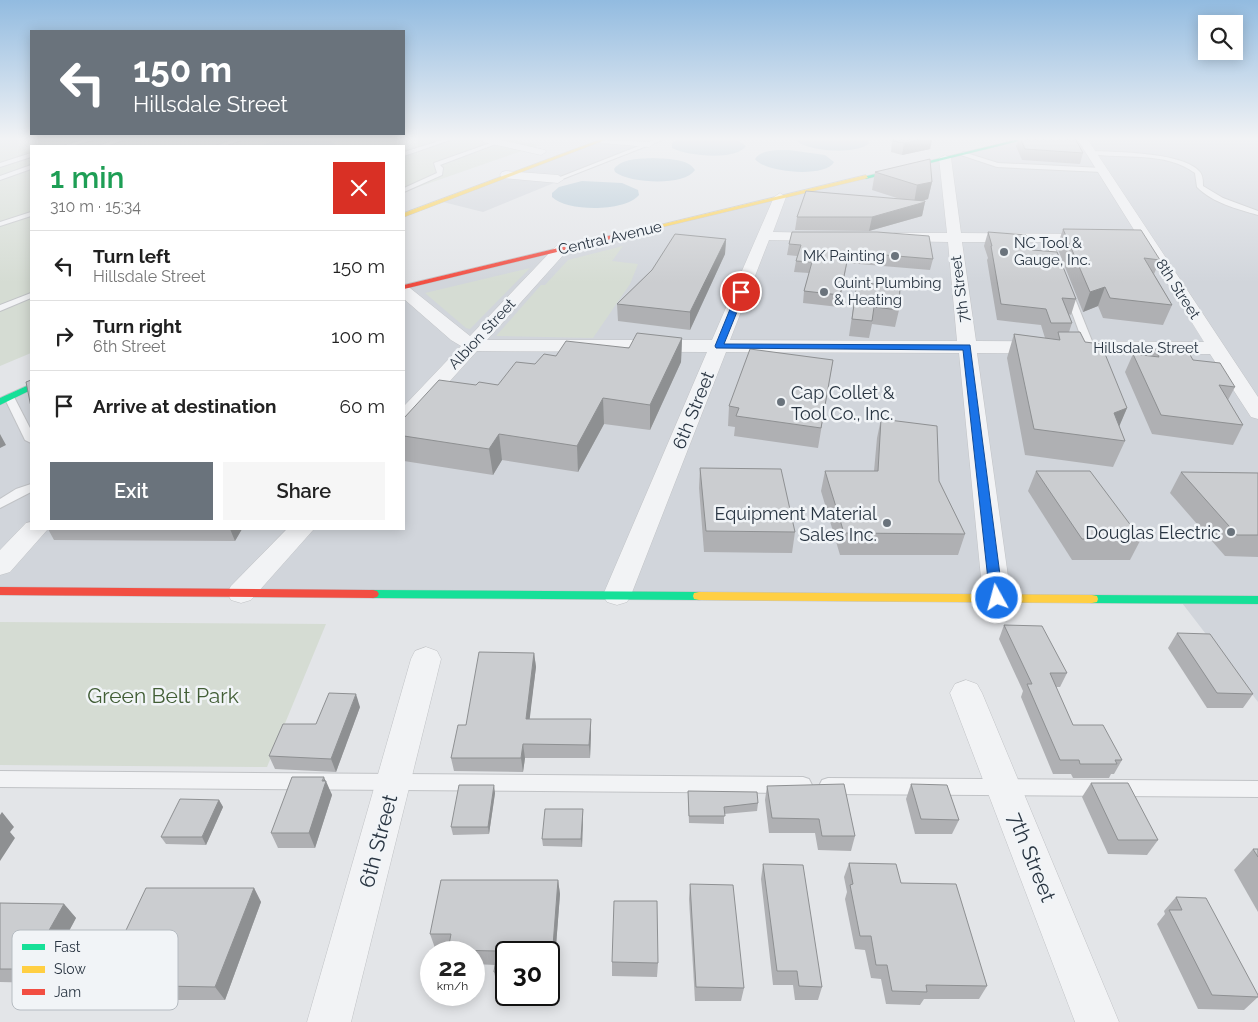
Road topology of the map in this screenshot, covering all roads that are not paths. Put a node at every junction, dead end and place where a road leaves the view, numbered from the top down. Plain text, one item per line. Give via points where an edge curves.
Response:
1 (461, 188) edge
2 (823, 188) edge
3 (954, 188) edge
4 (1113, 188) edge
5 (1201, 188) edge
6 (422, 195) dead end
7 (780, 198) junction
8 (405, 202) edge
9 (1258, 213) edge
10 (30, 214) edge
11 (405, 215) edge
12 (0, 224) edge
13 (764, 236) junction
14 (838, 237) edge
15 (877, 237) edge
16 (954, 238) junction
17 (1047, 238) junction
18 (1106, 238) edge
19 (1126, 238) edge
20 (1146, 238) junction
21 (561, 249) junction
22 (405, 287) edge
23 (405, 292) edge
24 (30, 296) edge
25 (0, 308) edge
26 (472, 345) junction
27 (719, 346) junction
28 (967, 347) junction
29 (1090, 348) junction
30 (1216, 348) junction
31 (1097, 365) edge
32 (30, 387) edge
33 (5, 399) edge
34 (1258, 413) edge
35 (405, 417) edge
36 (30, 438) edge
37 (30, 488) edge
38 (0, 504) edge
39 (34, 530) edge
40 (300, 530) edge
41 (0, 566) edge
42 (0, 591) edge
43 (241, 593) junction
44 (617, 595) junction
45 (997, 598) junction
46 (1258, 600) edge
47 (426, 659) dead end
48 (966, 693) dead end
49 (0, 779) edge
50 (394, 782) junction
51 (1004, 787) junction
52 (1258, 789) edge
53 (329, 1022) edge
54 (1097, 1022) edge

1 - 11 street
2 - 7 street, Central Avenue
3 - 16 street, 7th Street
4 - 20 street, 8th Street
5 - 9 lane via 1238,208
6 - 8 street
7 - 13 street, 6th Street
7 - 21 street, Central Avenue
10 - 12 lane
13 - 14 street
13 - 27 street, 6th Street
15 - 16 street
16 - 17 street
16 - 28 street, 7th Street
17 - 18 street
17 - 29 lane
19 - 20 street
20 - 30 street, 8th Street
21 - 22 street, Central Avenue
21 - 26 street, Albion Street
23 - 26 street
24 - 25 lane
26 - 27 street, Hillsdale Street
26 - 35 street, Albion Street
27 - 28 street, Hillsdale Street
27 - 44 street, 6th Street
28 - 29 street, Hillsdale Street
28 - 45 street, 7th Street
29 - 30 street, Hillsdale Street
29 - 31 lane
30 - 34 street, 8th Street
32 - 33 street
33 - 36 lane
37 - 38 lane
39 - 41 street
40 - 43 street
42 - 43 street
43 - 44 street
44 - 45 street
45 - 46 street
47 - 50 street, 6th Street
48 - 51 street, 7th Street
49 - 50 lane
50 - 51 lane
50 - 53 street, 6th Street
51 - 52 lane
51 - 54 street, 7th Street

